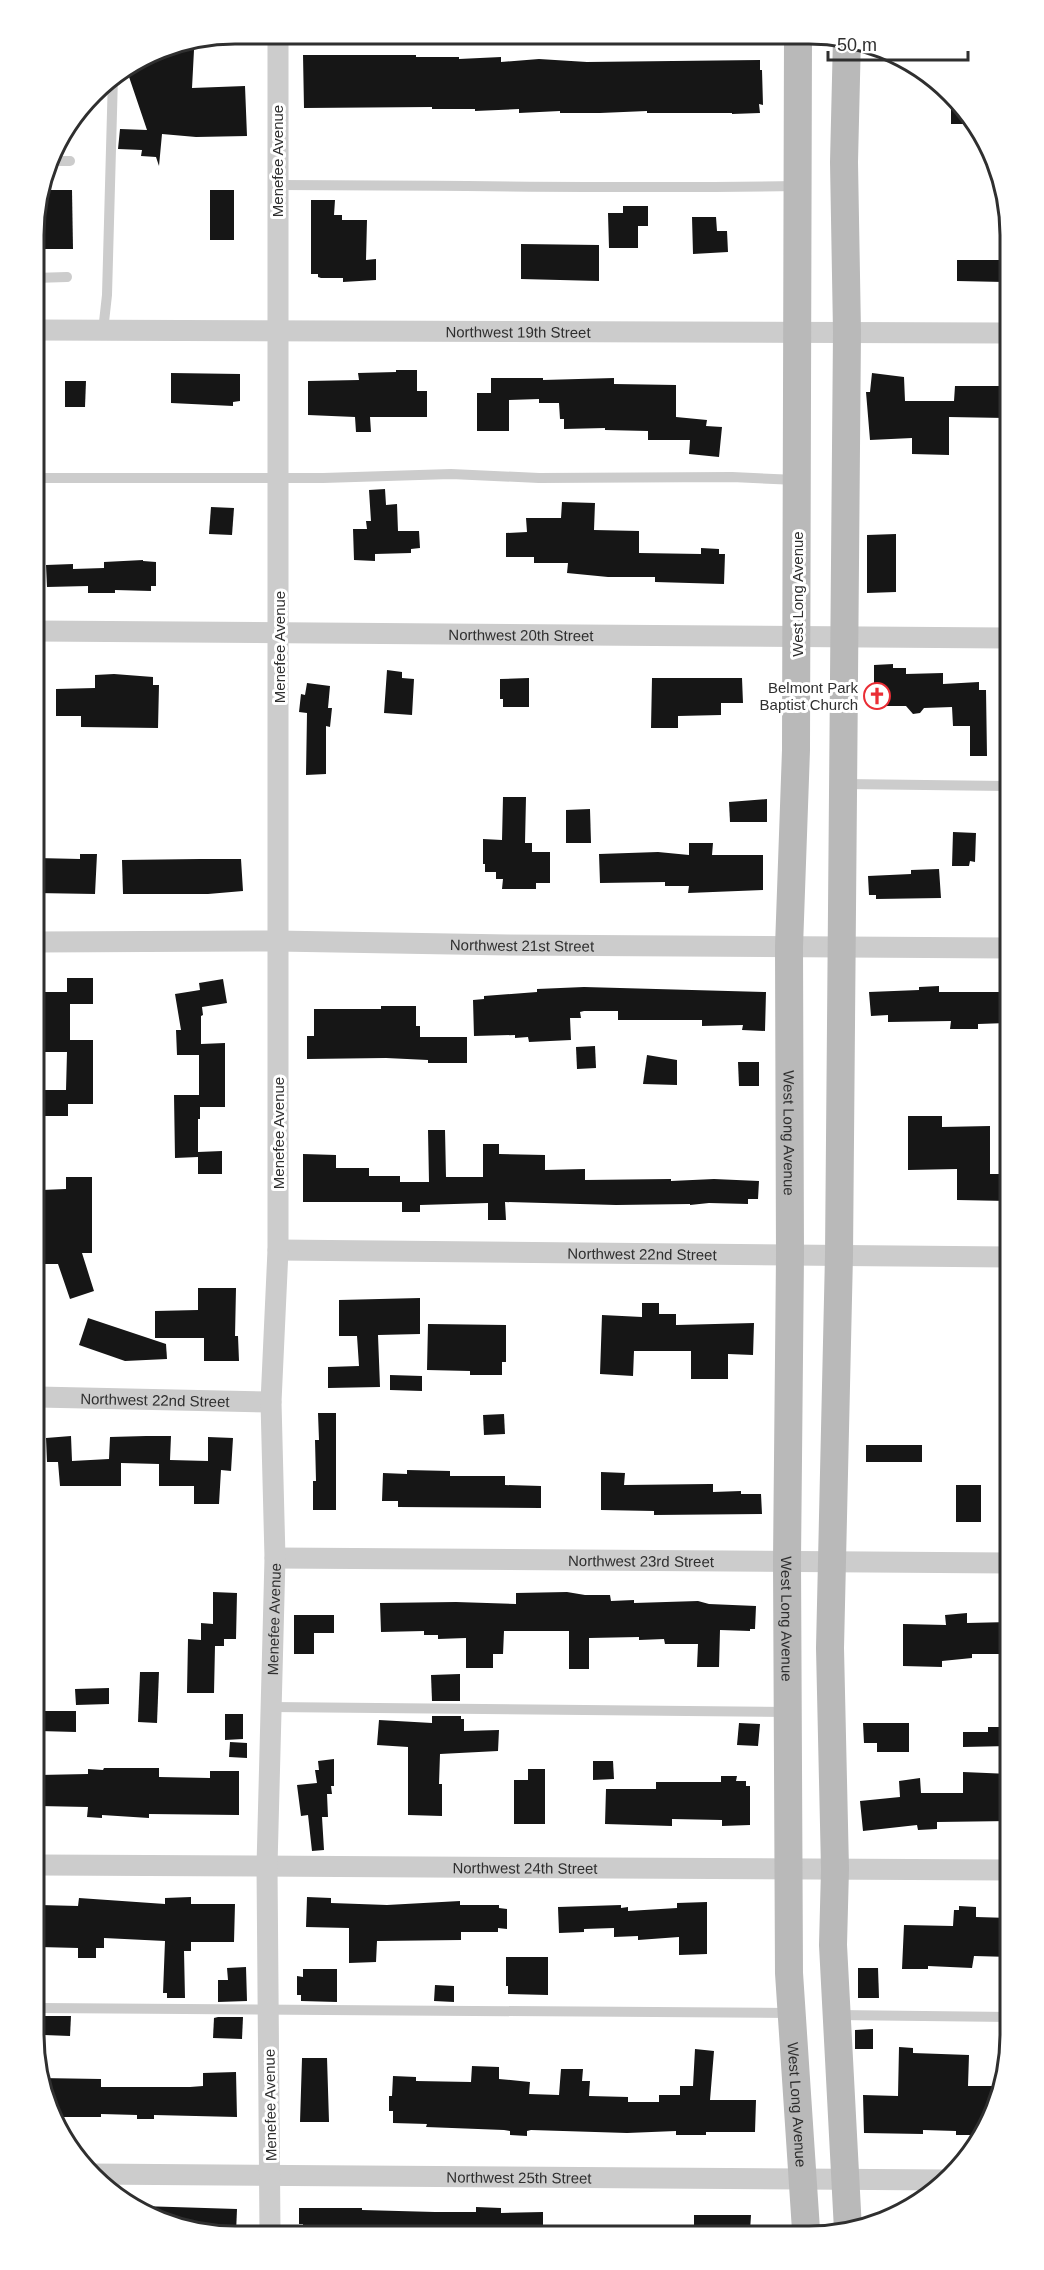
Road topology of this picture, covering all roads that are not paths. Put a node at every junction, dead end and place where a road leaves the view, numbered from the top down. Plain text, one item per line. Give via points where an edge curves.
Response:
1 (278, 44) edge
2 (798, 44) edge
3 (847, 47) edge
4 (113, 88) edge
5 (58, 161) edge
6 (70, 161) dead end
7 (277, 185) junction
8 (798, 186) junction
9 (66, 277) dead end
10 (44, 278) edge
11 (44, 330) edge
12 (103, 331) junction
13 (277, 331) junction
14 (798, 332) junction
15 (847, 332) junction
16 (1000, 333) edge
17 (278, 477) junction
18 (44, 478) edge
19 (797, 480) junction
20 (44, 631) edge
21 (279, 633) junction
22 (796, 637) junction
23 (845, 637) junction
24 (1000, 638) edge
25 (843, 784) junction
26 (1000, 786) edge
27 (277, 941) junction
28 (44, 942) edge
29 (789, 947) junction
30 (841, 947) junction
31 (1000, 948) edge
32 (278, 1250) junction
33 (790, 1255) junction
34 (839, 1255) junction
35 (1000, 1257) edge
36 (44, 1397) edge
37 (271, 1402) junction
38 (274, 1558) junction
39 (787, 1561) junction
40 (833, 1562) junction
41 (1000, 1563) edge
42 (271, 1707) junction
43 (788, 1712) junction
44 (44, 1864) edge
45 (267, 1866) junction
46 (789, 1869) junction
47 (835, 1869) junction
48 (1000, 1870) edge
49 (44, 2008) edge
50 (268, 2010) junction
51 (791, 2013) junction
52 (837, 2015) junction
53 (1000, 2017) edge
54 (104, 2174) edge
55 (270, 2175) junction
56 (803, 2179) junction
57 (844, 2179) junction
58 (934, 2180) edge
59 (847, 2222) edge
60 (270, 2226) edge
61 (806, 2226) edge

1 - 7 street, Menefee Avenue
2 - 8 main road, West Long Avenue
3 - 15 main road
4 - 12 lane
5 - 6 lane
7 - 8 lane via 644,189
7 - 13 street, Menefee Avenue
8 - 14 main road, West Long Avenue
9 - 10 lane
11 - 12 street, Northwest 19th Street
12 - 13 street, Northwest 19th Street
13 - 14 street, Northwest 19th Street
13 - 17 street, Menefee Avenue
14 - 15 street, Northwest 19th Street
14 - 19 main road, West Long Avenue
15 - 16 street, Northwest 19th Street
15 - 23 main road
17 - 18 lane
17 - 19 lane via 451,474
17 - 21 street, Menefee Avenue
19 - 22 main road, West Long Avenue
20 - 21 street, Northwest 20th Street
21 - 22 street, Northwest 20th Street
21 - 27 street, Menefee Avenue
22 - 23 street, Northwest 20th Street
22 - 29 main road, West Long Avenue
23 - 24 street, Northwest 20th Street
23 - 25 main road
25 - 26 lane
25 - 30 main road
27 - 28 street, Northwest 21st Street
27 - 29 street, Northwest 21st Street
27 - 32 street, Menefee Avenue
29 - 30 street, Northwest 21st Street
29 - 33 main road, West Long Avenue
30 - 31 street, Northwest 21st Street
30 - 34 main road
32 - 33 street, Northwest 22nd Street
32 - 37 street, Menefee Avenue
33 - 34 street, Northwest 22nd Street
33 - 39 main road, West Long Avenue
34 - 35 street, Northwest 22nd Street
34 - 40 main road
36 - 37 street, Northwest 22nd Street
37 - 38 street, Menefee Avenue
38 - 39 street, Northwest 23rd Street
38 - 42 street, Menefee Avenue
39 - 40 street, Northwest 23rd Street
39 - 43 main road, West Long Avenue
40 - 41 street, Northwest 23rd Street
40 - 47 main road via 830,1648
42 - 43 lane
42 - 45 street, Menefee Avenue
43 - 46 main road, West Long Avenue
44 - 45 street, Northwest 24th Street
45 - 46 street, Northwest 24th Street
45 - 50 street, Menefee Avenue
46 - 47 street, Northwest 24th Street
46 - 51 main road, West Long Avenue
47 - 48 street, Northwest 24th Street
47 - 52 main road via 833,1946
49 - 50 lane
50 - 51 lane
50 - 55 street, Menefee Avenue
51 - 56 main road, West Long Avenue
52 - 53 lane
52 - 57 main road
54 - 55 street, Northwest 25th Street
55 - 56 street, Northwest 25th Street
55 - 60 street, Menefee Avenue
56 - 57 street, Northwest 25th Street
56 - 61 main road, West Long Avenue
57 - 58 street, Northwest 25th Street
57 - 59 main road

